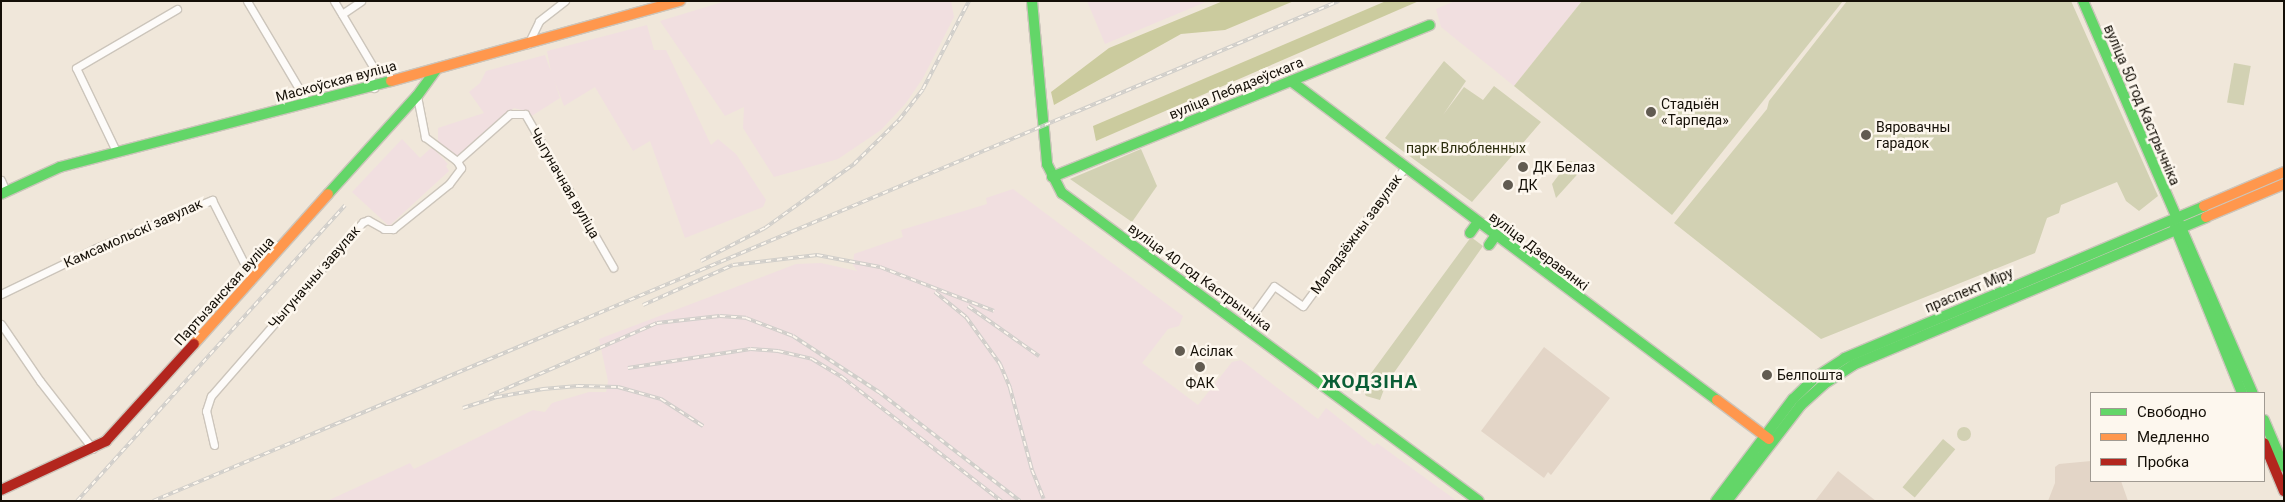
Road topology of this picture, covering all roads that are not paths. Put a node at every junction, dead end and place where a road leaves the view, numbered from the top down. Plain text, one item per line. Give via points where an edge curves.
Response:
1 (247, 1) edge
2 (334, 1) edge
3 (361, 1) edge
4 (565, 1) edge
5 (680, 1) edge
6 (1032, 1) edge
7 (2083, 1) edge
8 (177, 9) dead end
9 (342, 14) junction
10 (1430, 25) dead end
11 (528, 44) junction
12 (436, 70) junction
13 (1291, 81) junction
14 (373, 87) junction
15 (417, 96) junction
16 (307, 102) junction
17 (116, 151) junction
18 (457, 161) junction
19 (1405, 166) junction
20 (2284, 172) edge
21 (1052, 177) junction
22 (1, 180) edge
23 (2284, 184) edge
24 (4, 193) edge
25 (2175, 219) junction
26 (1478, 222) junction
27 (2179, 230) junction
28 (1470, 234) dead end
29 (1496, 235) junction
30 (1489, 245) dead end
31 (613, 267) dead end
32 (252, 279) junction
33 (1, 294) edge
34 (2008, 294) junction
35 (1, 324) edge
36 (1245, 326) junction
37 (2242, 392) edge
38 (2253, 392) edge
39 (2265, 422) edge
40 (1768, 439) junction
41 (214, 445) dead end
42 (2265, 446) edge
43 (93, 449) junction
44 (2284, 467) edge
45 (1, 490) edge
46 (2284, 491) edge
47 (1479, 501) edge
48 (1716, 501) edge
49 (1727, 501) edge

1 - 16 street
2 - 9 street
3 - 9 street
4 - 11 street via 539,20
5 - 11 main road, Маскоўская вуліца
6 - 21 main road, вуліца 40 год Кастрычніка via 1042,125
7 - 25 main road, вуліца 50 год Кастрычніка
8 - 17 street via 76,68
9 - 14 street via 374,70 370,79
10 - 13 main road, вуліца Лебядзеўскага
11 - 12 main road, Маскоўская вуліца
12 - 14 main road, Маскоўская вуліца
12 - 15 main road, Партызанская вуліца
13 - 19 main road, вуліца Дзеравянкі
13 - 21 main road, вуліца Лебядзеўскага
14 - 16 main road, Маскоўская вуліца
15 - 18 street via 425,137
15 - 32 main road, Партызанская вуліца
16 - 17 main road, Маскоўская вуліца
17 - 24 main road, Маскоўская вуліца via 60,167
18 - 31 street, Чыгуначная вуліца via 510,114 525,114
18 - 41 street, Чыгуначны завулак via 462,168 449,184 393,229 384,229 368,220 363,222 211,396 206,411
19 - 26 main road, вуліца Дзеравянкі
19 - 36 street, Маладзёжны завулак via 1303,306 1274,286
20 - 25 main road, праспект Міру
21 - 36 main road, вуліца 40 год Кастрычніка via 1062,192
22 - 24 street
23 - 27 main road, праспект Міру
25 - 27 main road, вуліца 50 год Кастрычніка
25 - 34 main road, праспект Міру
26 - 28 main road
26 - 29 main road, вуліца Дзеравянкі
27 - 34 main road, праспект Міру
27 - 37 main road, вуліца 50 год Кастрычніка
27 - 38 main road, вуліца 50 год Кастрычніка
29 - 30 main road
29 - 40 main road, вуліца Дзеравянкі
32 - 33 street, Камсамольскі завулак via 212,200 96,248
32 - 43 main road, Партызанская вуліца via 125,422
34 - 40 main road, праспект Міру via 1836,375
35 - 43 street
36 - 47 main road, вуліца 40 год Кастрычніка
39 - 44 main road
40 - 48 main road, праспект Міру
40 - 49 main road, праспект Міру
42 - 46 main road
43 - 45 main road, Партызанская вуліца

